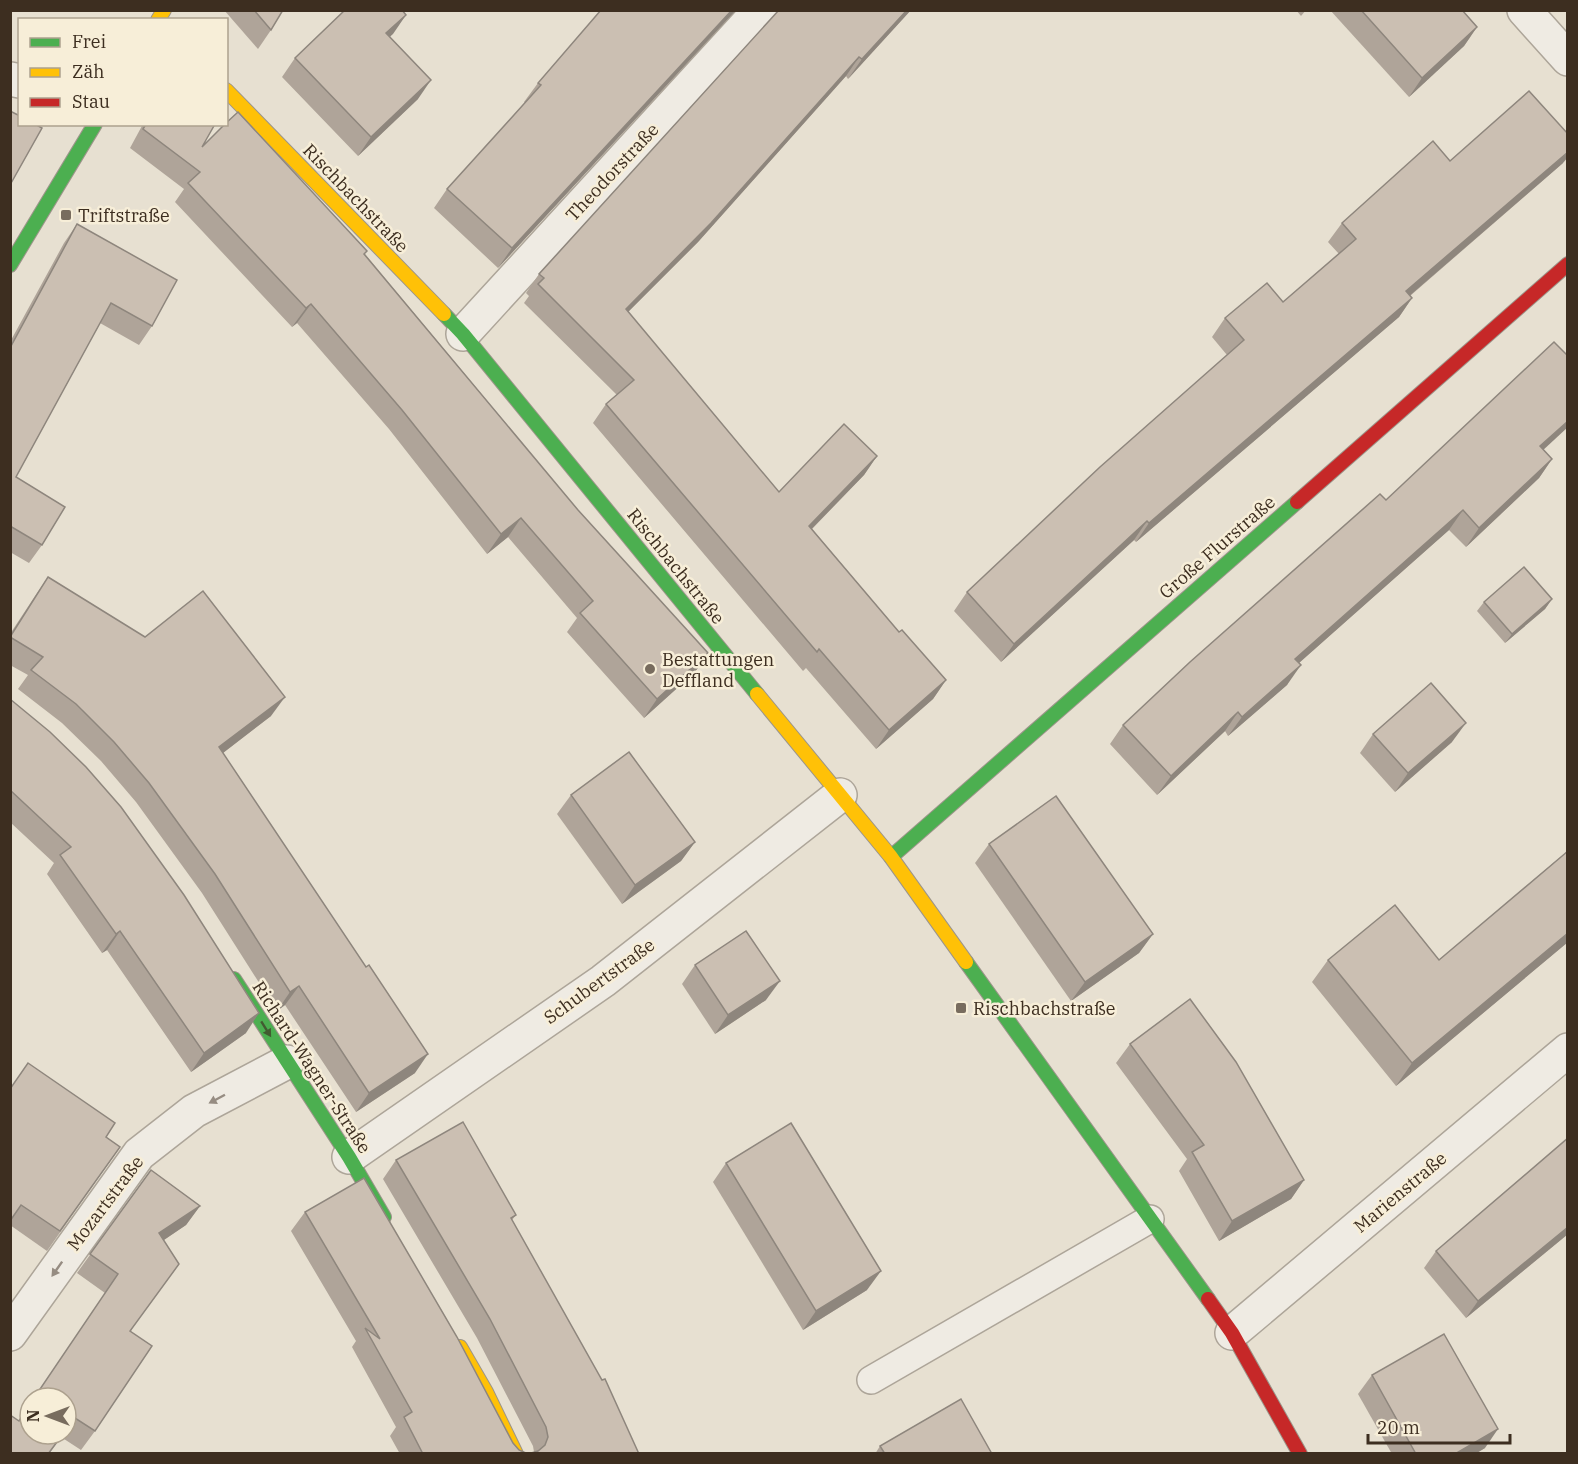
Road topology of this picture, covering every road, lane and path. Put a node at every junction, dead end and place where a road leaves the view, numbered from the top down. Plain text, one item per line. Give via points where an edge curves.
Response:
1 (760, 10) edge
2 (1524, 10) edge
3 (1568, 59) edge
4 (228, 92) edge
5 (94, 126) edge
6 (1568, 264) edge
7 (10, 265) edge
8 (463, 334) junction
9 (840, 795) junction
10 (891, 857) junction
11 (227, 967) edge
12 (1568, 1050) edge
13 (287, 1062) junction
14 (349, 1157) junction
15 (1150, 1219) junction
16 (391, 1228) edge
17 (451, 1331) edge
18 (1232, 1333) junction
19 (10, 1334) edge
20 (871, 1380) dead end
21 (516, 1454) edge
22 (1300, 1454) edge

1 - 8 street, Theodorstraße
2 - 3 street
4 - 8 street, Rischbachstraße
5 - 7 street
6 - 10 street, Große Flurstraße
8 - 9 street, Rischbachstraße
9 - 10 street, Rischbachstraße
9 - 14 street, Schubertstraße via 603,981
10 - 15 street, Rischbachstraße
11 -> 13 street, Richard-Wagner-Straße
12 - 18 street, Marienstraße
13 - 14 street, Richard-Wagner-Straße
13 -> 19 street, Mozartstraße via 194,1111 139,1154
14 - 16 street, Richard-Wagner-Straße
15 - 18 street, Rischbachstraße
15 - 20 lane
17 - 21 street
18 - 22 street, Rischbachstraße

